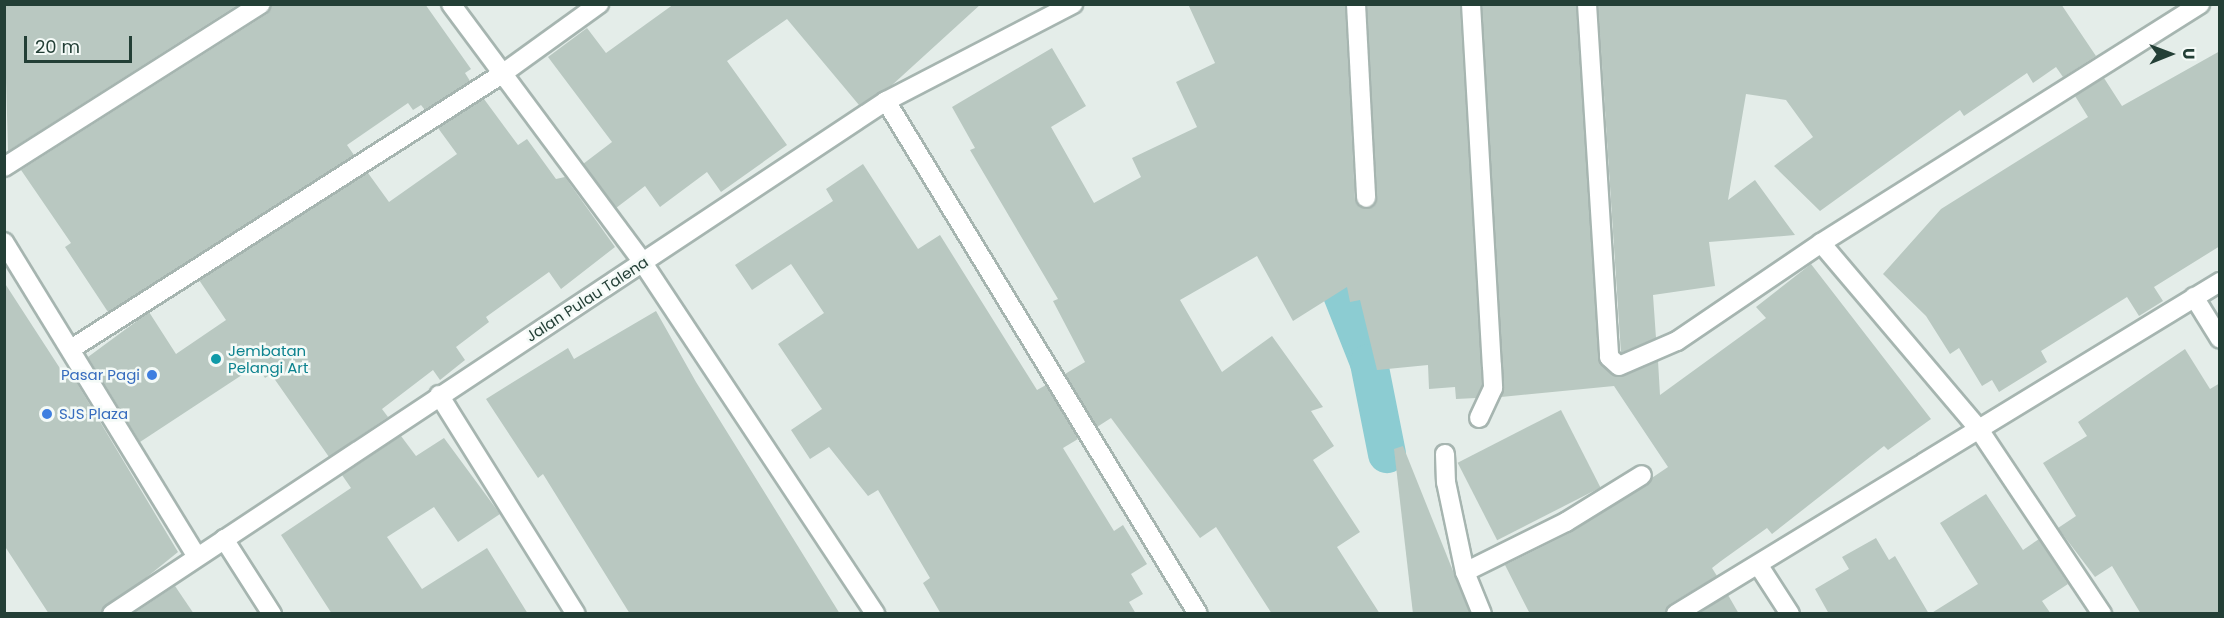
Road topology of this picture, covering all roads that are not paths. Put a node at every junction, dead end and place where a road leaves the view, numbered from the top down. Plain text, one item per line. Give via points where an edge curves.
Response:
1 (261, 4) edge
2 (451, 4) edge
3 (599, 4) edge
4 (1073, 4) edge
5 (1356, 4) edge
6 (1471, 4) edge
7 (1587, 4) edge
8 (2200, 4) edge
9 (502, 74) junction
10 (886, 101) junction
11 (4, 167) edge
12 (1366, 198) dead end
13 (4, 242) edge
14 (1821, 243) junction
15 (643, 263) junction
16 (2220, 282) edge
17 (2194, 297) junction
18 (2220, 339) edge
19 (71, 349) junction
20 (439, 395) junction
21 (1479, 418) dead end
22 (1978, 428) junction
23 (1445, 454) dead end
24 (1642, 475) dead end
25 (224, 539) junction
26 (197, 556) junction
27 (1759, 566) junction
28 (1465, 572) junction
29 (112, 614) edge
30 (272, 614) edge
31 (576, 614) edge
32 (875, 614) edge
33 (1198, 614) edge
34 (1482, 614) edge
35 (1676, 614) edge
36 (1790, 614) edge
37 (2102, 614) edge

1 - 11 street
2 - 9 street
3 - 9 street
4 - 10 street, Jalan Pulau Talena
5 - 12 street
6 - 21 street via 1493,388
7 - 14 street via 1609,357 1614,363 1633,364 1677,341
8 - 14 street
9 - 15 street
9 - 19 street
10 - 15 street, Jalan Pulau Talena
10 - 33 street
13 - 19 street
14 - 22 street
15 - 20 street, Jalan Pulau Talena
15 - 32 street
16 - 17 street
17 - 18 street
17 - 22 street
19 - 26 street
20 - 25 street, Jalan Pulau Talena
20 - 31 street
22 - 27 street
22 - 37 street
23 - 28 street
24 - 28 street via 1566,522
25 - 26 street, Jalan Pulau Talena
25 - 30 street
26 - 29 street, Jalan Pulau Talena
27 - 35 street
27 - 36 street
28 - 34 street

